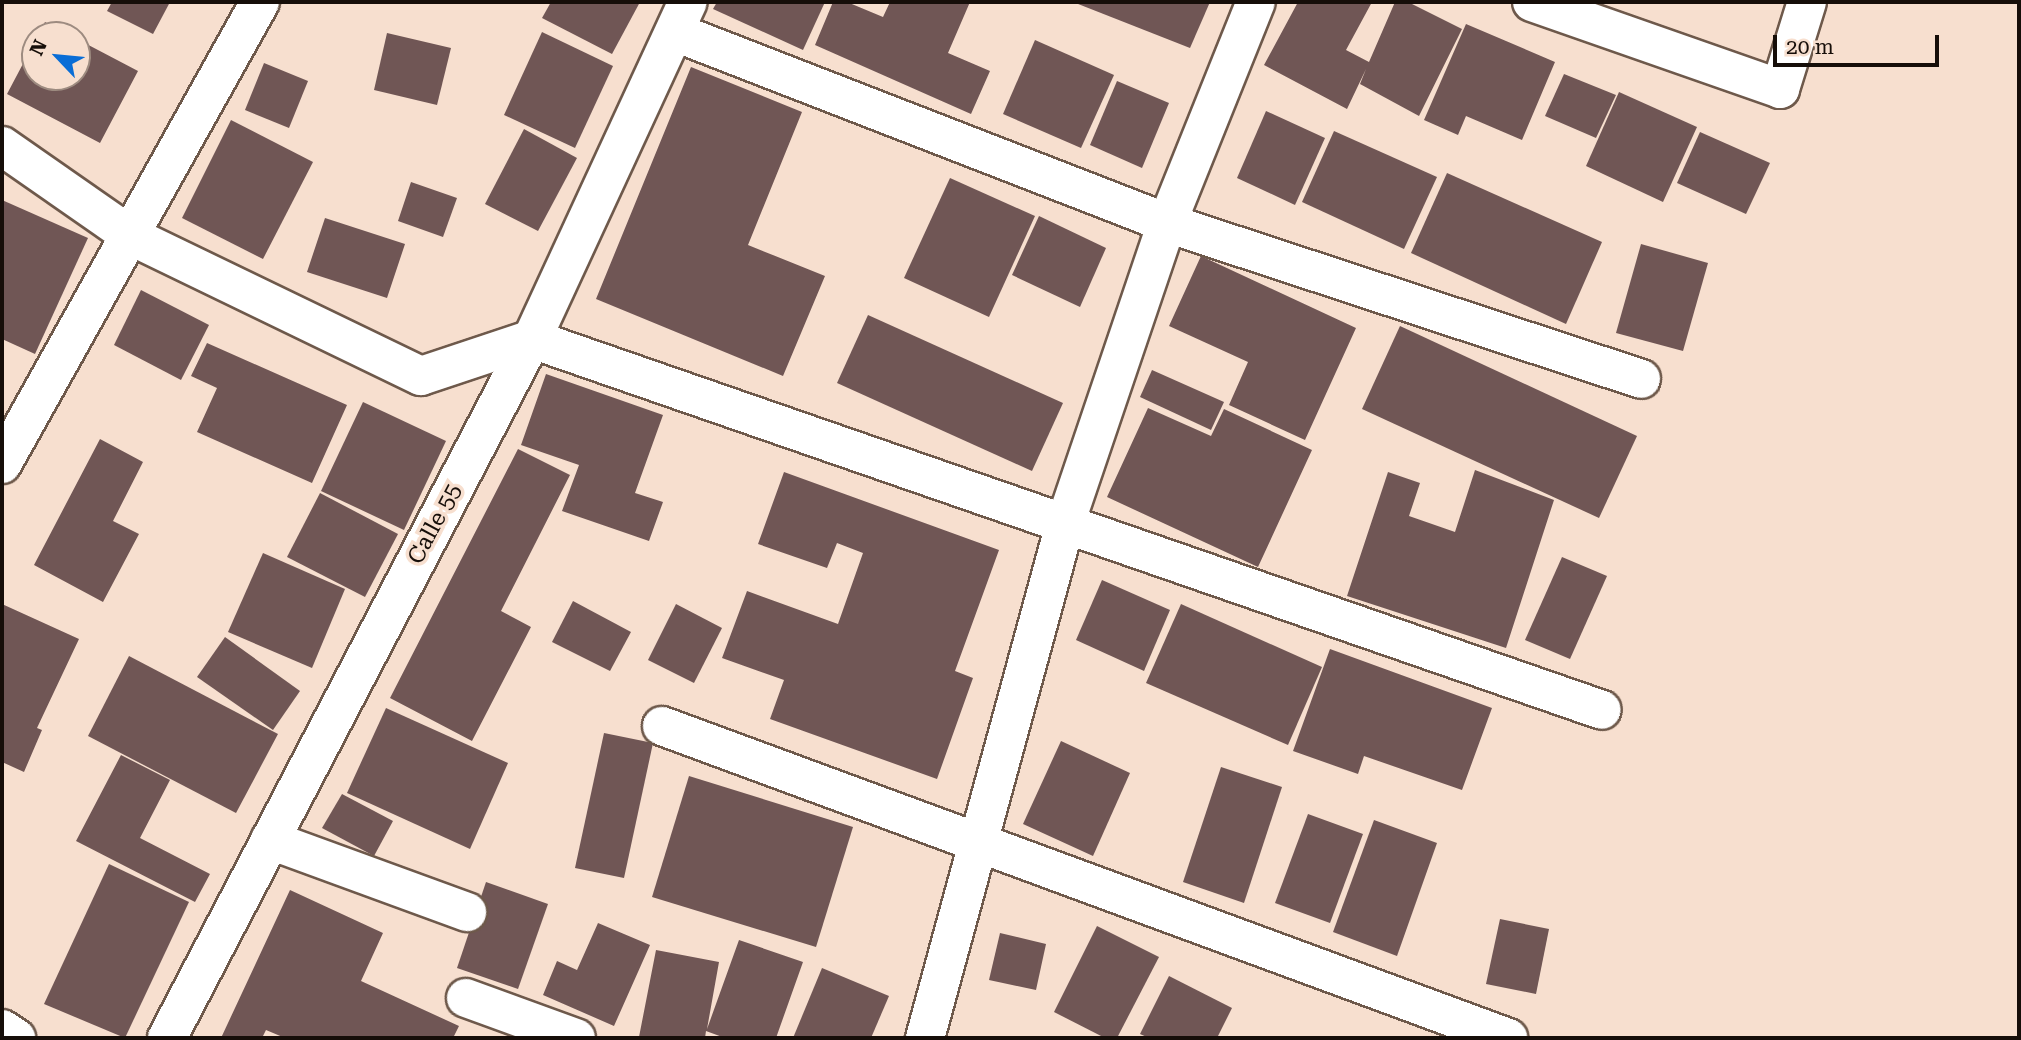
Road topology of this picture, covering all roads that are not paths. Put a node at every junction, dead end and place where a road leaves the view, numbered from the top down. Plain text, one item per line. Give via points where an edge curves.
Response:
1 (260, 2) edge
2 (1256, 2) edge
3 (1532, 2) edge
4 (1807, 2) edge
5 (681, 17) edge
6 (2, 146) edge
7 (1167, 223) junction
8 (131, 236) junction
9 (532, 339) junction
10 (1641, 379) dead end
11 (2, 464) edge
12 (1065, 524) junction
13 (1602, 710) dead end
14 (662, 726) dead end
15 (270, 840) junction
16 (978, 843) junction
17 (467, 912) dead end
18 (466, 998) dead end
19 (2, 1029) edge
20 (16, 1038) edge
21 (167, 1038) edge
22 (576, 1038) edge
23 (925, 1038) edge
24 (1508, 1038) edge

1 - 8 street
2 - 7 street
3 - 4 street via 1780,89
5 - 7 street
5 - 9 street, Calle 55
6 - 8 street
7 - 10 street
7 - 12 street
8 - 9 street via 421,376
8 - 11 street
9 - 12 street
9 - 15 street, Calle 55
12 - 13 street
12 - 16 street
14 - 16 street
15 - 17 street
15 - 21 street, Calle 55
16 - 23 street
16 - 24 street
18 - 22 street
19 - 20 street

